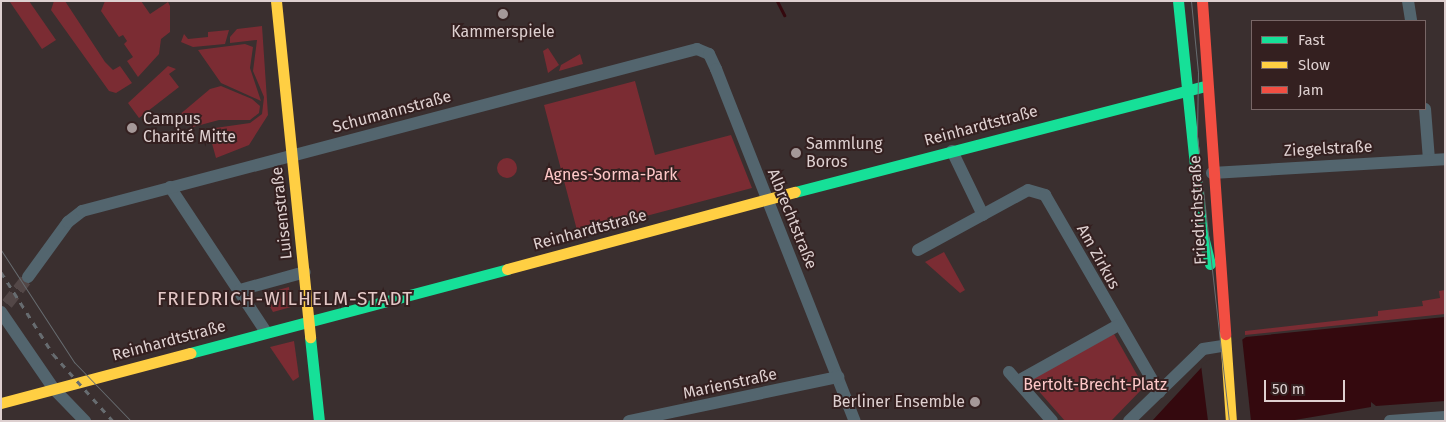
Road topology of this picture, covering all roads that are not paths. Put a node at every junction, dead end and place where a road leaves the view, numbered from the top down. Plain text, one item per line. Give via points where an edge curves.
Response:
1 (276, 1) edge
2 (1178, 1) edge
3 (1202, 1) edge
4 (1408, 1) edge
5 (1411, 20) edge
6 (684, 51) joint
7 (1206, 86) junction
8 (1186, 89) junction
9 (1425, 110) edge
10 (952, 151) junction
11 (292, 155) junction
12 (1445, 159) edge
13 (1429, 160) junction
14 (1212, 173) junction
15 (170, 187) junction
16 (767, 199) junction
17 (984, 215) junction
18 (918, 250) dead end
19 (305, 272) junction
20 (28, 277) tunnel mouth
21 (240, 290) junction
22 (3, 309) edge
23 (310, 320) junction
24 (1116, 320) junction
25 (266, 332) junction
26 (1222, 332) junction
27 (1223, 346) junction
28 (838, 377) junction
29 (54, 389) junction
30 (1159, 392) junction
31 (1, 403) edge
32 (1445, 417) edge
33 (85, 421) edge
34 (319, 421) edge
35 (629, 421) edge
36 (855, 421) edge
37 (1052, 421) edge
38 (1130, 421) edge
39 (1231, 421) edge
40 (1390, 421) edge

1 - 11 street, Luisenstraße
2 - 8 street, Friedrichstraße
3 - 7 street, Friedrichstraße
4 - 5 street
6 - 11 street, Schumannstraße
6 - 16 street, Albrechtstraße via 697,49 710,54
7 - 8 street
7 - 14 street, Friedrichstraße
8 - 10 street, Reinhardtstraße
8 - 26 street, Friedrichstraße via 1202,232
9 - 13 street
10 - 16 street, Reinhardtstraße
10 - 17 street
11 - 15 street, Schumannstraße
11 - 19 street, Luisenstraße
12 - 13 street, Ziegelstraße
13 - 14 street, Ziegelstraße
14 - 26 street, Friedrichstraße
15 - 20 street, Schumannstraße via 74,216
15 - 21 street
16 - 23 street, Reinhardtstraße
16 - 28 street, Albrechtstraße
17 - 18 street, Am Zirkus
17 - 24 street, Am Zirkus via 1028,190 1045,195
19 - 21 street
19 - 23 street, Luisenstraße
21 - 25 street
22 - 29 street
23 - 25 street, Reinhardtstraße
23 - 34 street, Luisenstraße
24 - 30 street, Am Zirkus
24 - 37 street via 1014,376
25 - 29 street, Reinhardtstraße
26 - 27 street, Friedrichstraße
27 - 30 street via 1203,349
27 - 39 street, Friedrichstraße
28 - 35 street, Marienstraße
28 - 36 street, Albrechtstraße
29 - 31 street, Reinhardtstraße
29 - 33 street
30 - 38 street
32 - 40 street

